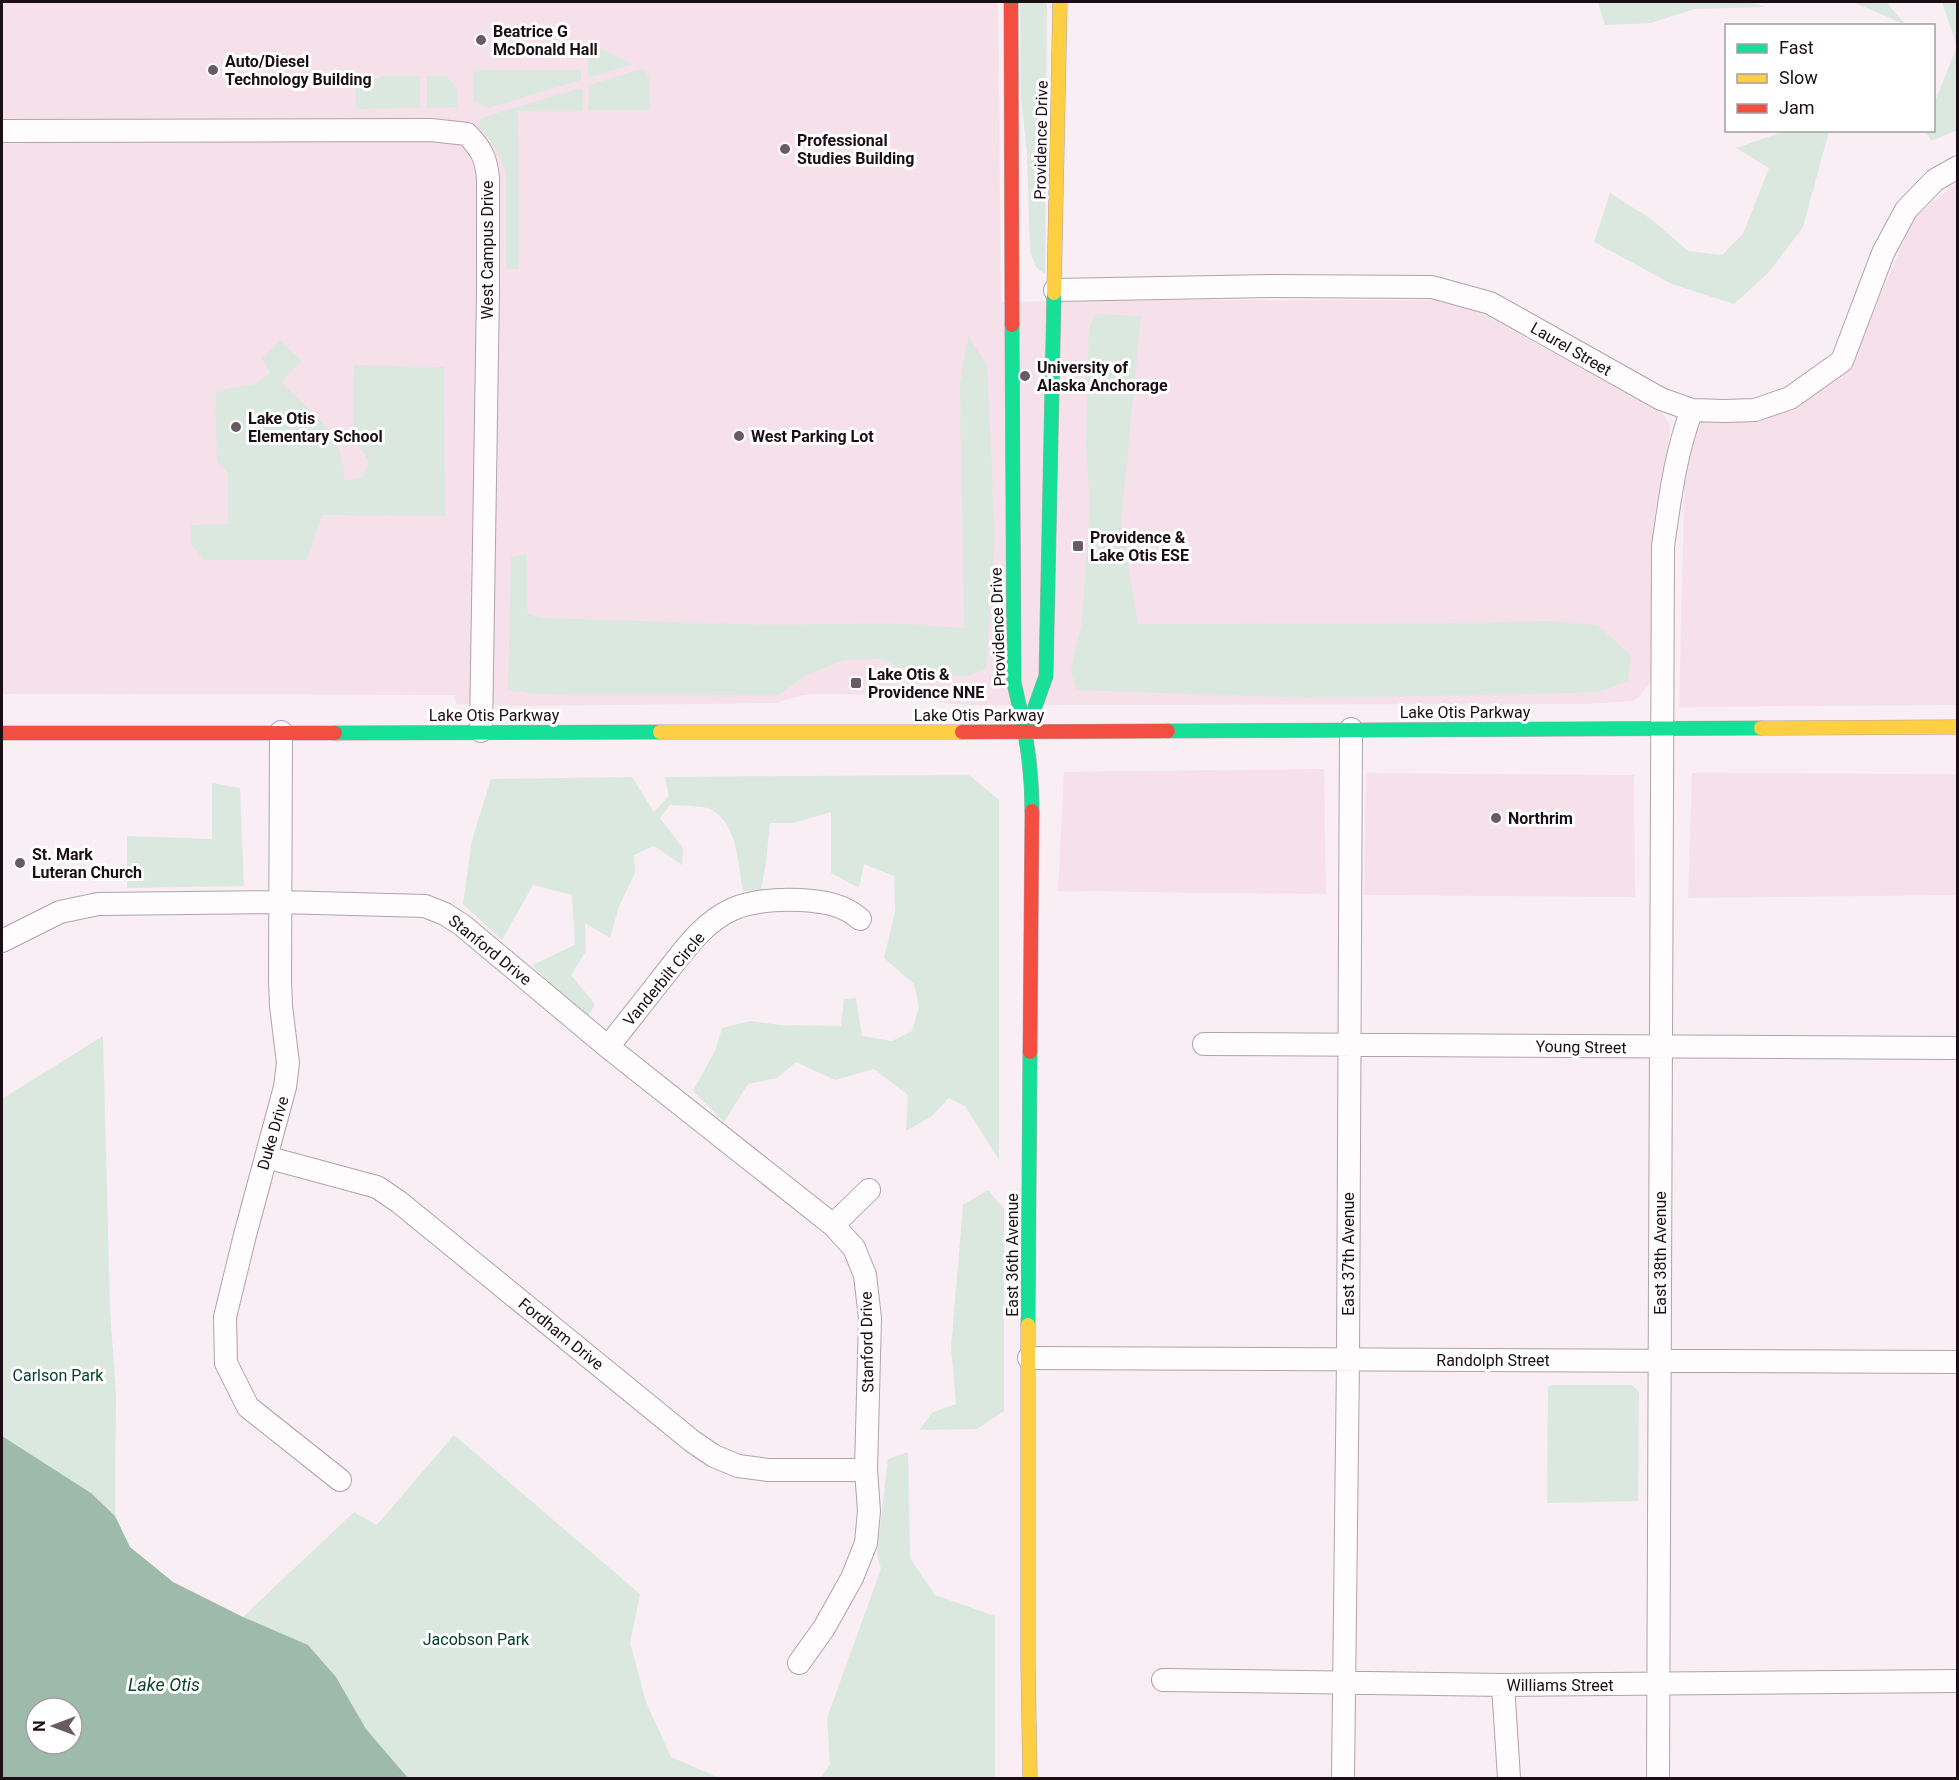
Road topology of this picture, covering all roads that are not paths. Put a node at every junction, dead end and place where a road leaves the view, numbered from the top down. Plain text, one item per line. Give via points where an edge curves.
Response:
1 (1011, 2) edge
2 (1060, 2) edge
3 (2, 131) edge
4 (1958, 167) edge
5 (1012, 190) junction
6 (1026, 263) dead end
7 (1047, 288) junction
8 (1692, 410) junction
9 (1958, 727) edge
10 (1664, 728) junction
11 (1351, 729) junction
12 (481, 731) junction
13 (281, 732) junction
14 (1026, 732) junction
15 (2, 733) edge
16 (281, 902) junction
17 (860, 919) dead end
18 (2, 941) edge
19 (1204, 1044) dead end
20 (1348, 1044) junction
21 (608, 1047) junction
22 (1661, 1048) junction
23 (1958, 1048) edge
24 (266, 1157) junction
25 (869, 1190) dead end
26 (833, 1225) junction
27 (1029, 1358) junction
28 (1348, 1360) junction
29 (1660, 1360) junction
30 (1958, 1362) edge
31 (866, 1470) junction
32 (340, 1480) dead end
33 (799, 1663) dead end
34 (1163, 1680) dead end
35 (1958, 1682) edge
36 (1344, 1683) junction
37 (1657, 1684) junction
38 (1503, 1685) junction
39 (1030, 1779) edge
40 (1343, 1779) edge
41 (1509, 1779) edge
42 (1658, 1779) edge

1 - 5 main road, Providence Drive
2 - 7 main road, Providence Drive
3 - 12 street, West Campus Drive via 431,130 467,134 480,148 488,178
4 - 8 street, Laurel Street via 1935,180 1906,210 1883,253 1842,361 1790,398 1755,410
5 - 6 main road via 1020,212
5 - 14 main road, Providence Drive via 1014,682
7 - 8 street, Laurel Street via 1432,287 1490,303 1661,399
7 - 14 main road, Providence Drive via 1046,676
8 - 10 street, East 38th Avenue via 1681,438 1663,546
9 - 10 main road, Lake Otis Parkway
10 - 11 main road, Lake Otis Parkway
10 - 22 street, East 38th Avenue
11 - 14 main road, Lake Otis Parkway
11 - 20 street, East 37th Avenue
12 - 13 main road, Lake Otis Parkway
12 - 14 main road, Lake Otis Parkway
13 - 15 main road, Lake Otis Parkway
13 - 16 street, Duke Drive
14 - 27 main road, East 36th Avenue via 1032,775
16 - 18 street, Stanford Drive via 98,904 60,912
16 - 21 street, Stanford Drive via 401,904 425,906 445,914
16 - 24 street, Duke Drive via 281,1005 288,1063
17 - 21 street, Vanderbilt Circle via 852,911 833,904 808,901 780,899 733,909 715,919 691,942
19 - 20 street, Young Street
20 - 22 street, Young Street
20 - 28 street, East 37th Avenue
21 - 26 street, Stanford Drive
22 - 23 street, Young Street
22 - 29 street, East 38th Avenue
24 - 31 street, Fordham Drive via 377,1187 714,1456 738,1466 768,1470
24 - 32 street, Duke Drive via 225,1317 226,1363 248,1407
25 - 26 street
26 - 31 street, Stanford Drive via 854,1248 865,1275 870,1318
27 - 28 street, Randolph Street
27 - 39 main road, East 36th Avenue
28 - 29 street, Randolph Street
28 - 36 street, East 37th Avenue
29 - 30 street, Randolph Street
29 - 37 street, East 38th Avenue
31 - 33 street, Stanford Drive via 866,1543 852,1578
34 - 36 street, Williams Street
35 - 37 street, Williams Street
36 - 38 street, Williams Street
36 - 40 street, East 37th Avenue
37 - 38 street, Williams Street
37 - 42 street, East 38th Avenue
38 - 41 street

